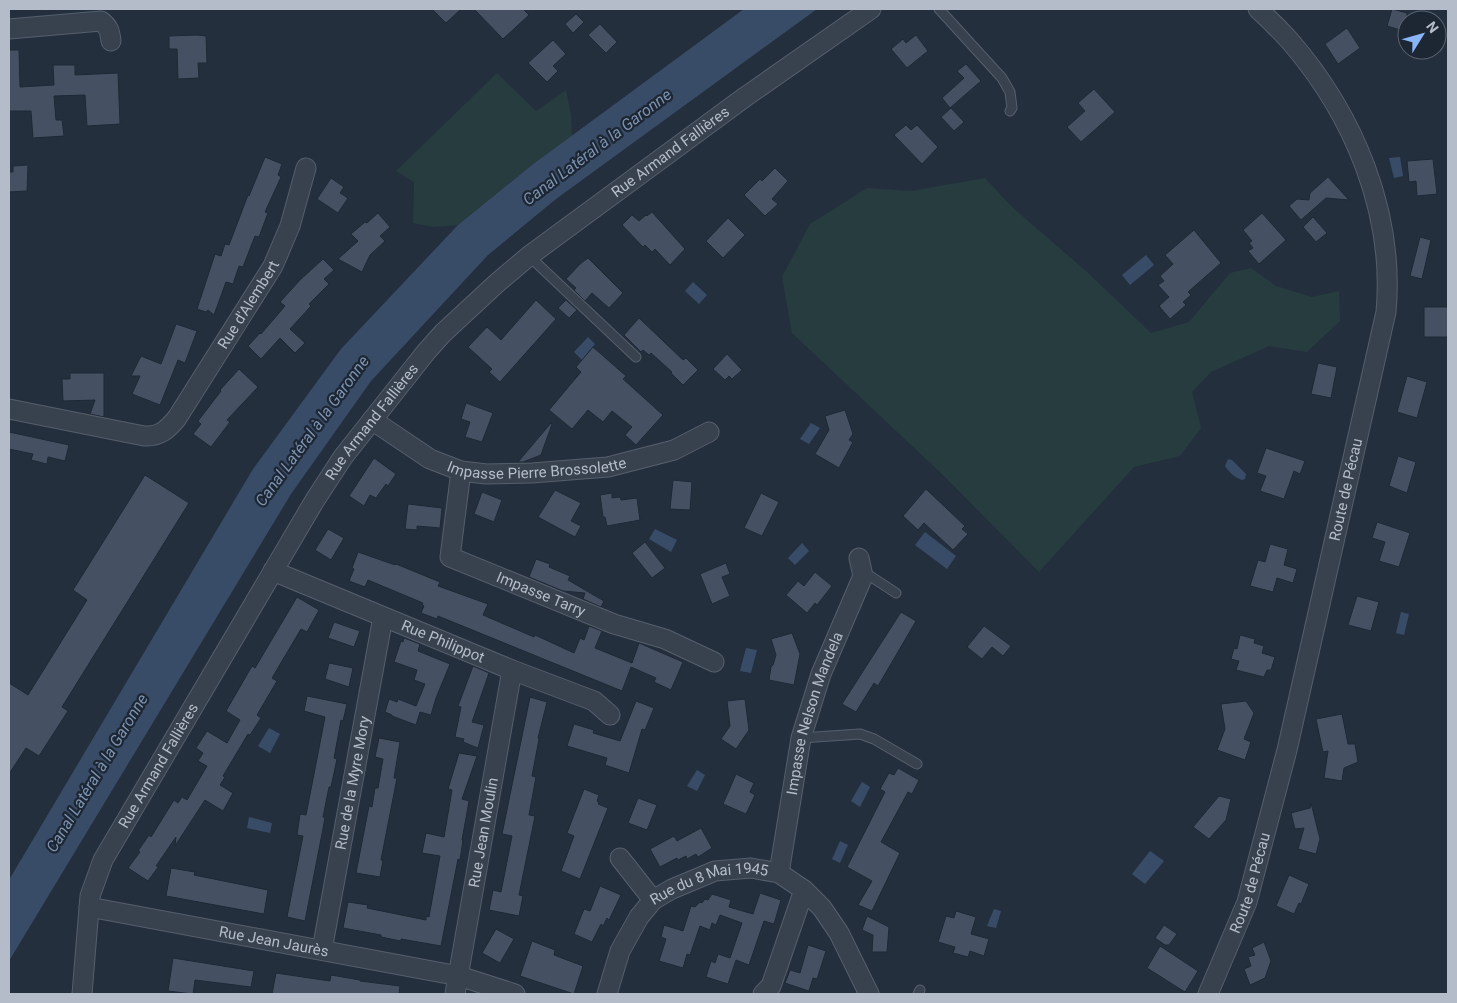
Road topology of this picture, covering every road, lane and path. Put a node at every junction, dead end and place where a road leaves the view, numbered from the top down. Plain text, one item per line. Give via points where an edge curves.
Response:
1 (871, 9) edge
2 (940, 9) edge
3 (1258, 9) edge
4 (9, 29) edge
5 (111, 41) dead end
6 (1010, 111) dead end
7 (306, 168) dead end
8 (529, 256) junction
9 (636, 357) dead end
10 (9, 409) edge
11 (372, 420) junction
12 (709, 432) dead end
13 (461, 471) junction
14 (861, 567) joint
15 (273, 571) junction
16 (896, 593) dead end
17 (383, 617) junction
18 (714, 662) dead end
19 (512, 670) junction
20 (610, 715) dead end
21 (801, 738) junction
22 (917, 764) dead end
23 (620, 858) dead end
24 (779, 874) junction
25 (804, 890) junction
26 (653, 900) junction
27 (89, 907) junction
28 (322, 950) junction
29 (459, 976) junction
30 (82, 994) edge
31 (455, 994) edge
32 (515, 994) edge
33 (607, 994) edge
34 (764, 994) edge
35 (868, 994) edge
36 (1208, 994) edge

1 - 8 street, Rue Armand Fallières
2 - 6 lane via 1002,78 1010,92
3 - 36 street, Route de Pécau via 1290,41 1329,93 1359,149 1382,225 1388,289 1382,331 1284,760 1247,902
4 - 5 street via 101,22 110,32
7 - 10 street, Rue d'Alembert via 290,226 273,266 178,418 167,430 156,436 144,436
8 - 9 lane
8 - 11 street, Rue Armand Fallières via 443,333
11 - 13 street, Impasse Pierre Brossolette via 430,459
11 - 15 street, Rue Armand Fallières via 343,457
12 - 13 street, Impasse Pierre Brossolette via 674,450 608,467 532,474
13 - 18 street, Impasse Tarry via 450,557 614,624 665,639
14 - 16 lane
14 - 21 street, Impasse Nelson Mandela
15 - 17 street, Rue Philippot
15 - 27 street, Rue Armand Fallières via 103,860
17 - 19 street, Rue Philippot
17 - 28 street, Rue de la Myre Mory
19 - 20 street, Rue Philippot via 594,701
19 - 29 street, Rue Jean Moulin
21 - 22 lane via 860,734
21 - 24 street, Impasse Nelson Mandela
23 - 26 street
24 - 25 street, Rue du 8 Mai 1945
24 - 26 street, Rue du 8 Mai 1945 via 751,868 715,870 672,888
25 - 34 street via 771,986
25 - 35 street, Rue du 8 Mai 1945 via 822,908 839,933
26 - 33 street, Rue du 8 Mai 1945 via 639,917 620,951
27 - 28 street, Rue Jean Jaurès
27 - 30 street, Rue Armand Fallières
28 - 29 street, Rue Jean Jaurès
29 - 31 street, Rue Jean Moulin
29 - 32 street, Rue Jean Jaurès

